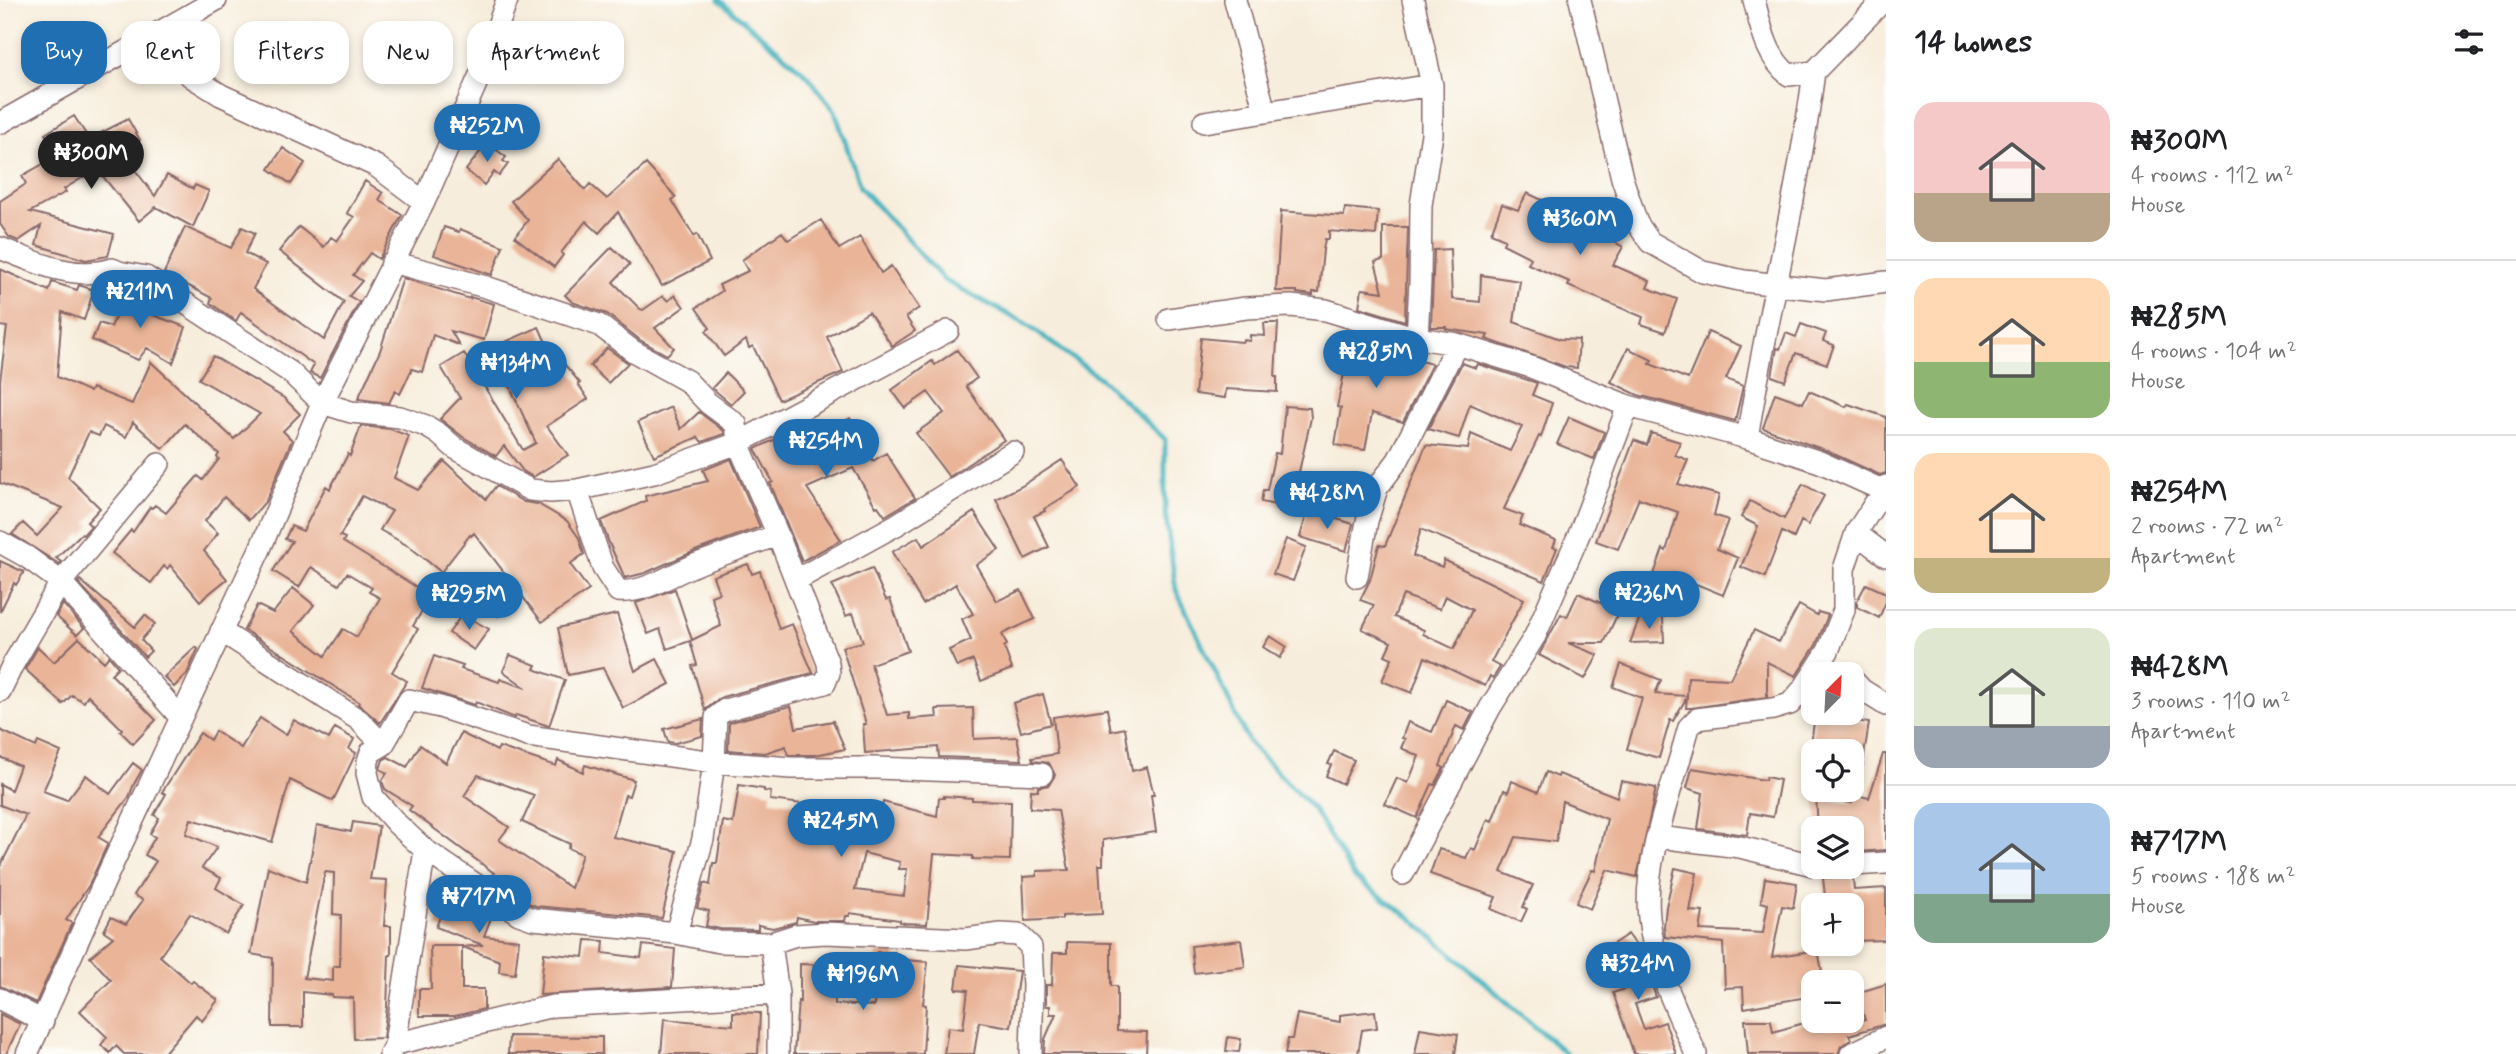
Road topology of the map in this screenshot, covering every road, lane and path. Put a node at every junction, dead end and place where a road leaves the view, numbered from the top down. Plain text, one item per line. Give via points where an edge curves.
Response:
1 (216, 0) edge
2 (507, 0) edge
3 (1235, 0) edge
4 (1413, 0) edge
5 (1580, 0) edge
6 (1754, 0) edge
7 (1884, 0) edge
8 (185, 8) edge
9 (171, 21) edge
10 (121, 54) edge
11 (1814, 72) junction
12 (203, 84) edge
13 (1432, 85) junction
14 (1265, 112) junction
15 (1204, 122) dead end
16 (0, 123) edge
17 (424, 202) junction
18 (0, 248) edge
19 (392, 262) junction
20 (1886, 282) edge
21 (1778, 285) junction
22 (1169, 319) dead end
23 (947, 331) dead end
24 (1417, 338) junction
25 (1457, 344) junction
26 (322, 403) junction
27 (1628, 406) junction
28 (1746, 438) junction
29 (738, 443) junction
30 (1013, 452) dead end
31 (159, 464) dead end
32 (1884, 488) edge
33 (577, 490) junction
34 (1856, 533) junction
35 (778, 535) junction
36 (0, 542) edge
37 (1886, 556) edge
38 (1357, 577) dead end
39 (796, 580) junction
40 (61, 582) junction
41 (221, 631) junction
42 (1828, 651) junction
43 (1837, 662) edge
44 (0, 691) edge
45 (1864, 691) edge
46 (1886, 705) edge
47 (181, 718) junction
48 (383, 745) junction
49 (714, 762) junction
50 (1042, 774) dead end
51 (1658, 837) junction
52 (425, 850) junction
53 (1801, 862) edge
54 (1886, 863) edge
55 (1864, 864) edge
56 (1403, 874) dead end
57 (676, 933) junction
58 (771, 943) junction
59 (778, 994) junction
60 (0, 999) edge
61 (43, 1021) junction
62 (392, 1049) edge
63 (27, 1054) edge
64 (778, 1054) edge
65 (1031, 1054) edge
66 (1696, 1054) edge

1 - 8 street
2 - 17 street via 483,68
3 - 14 street
4 - 13 street
5 - 21 street via 1622,178 1637,223 1650,242 1703,272
6 - 11 street via 1767,45 1782,70 1789,75
7 - 11 street
8 - 9 street
10 - 16 street
11 - 21 street
12 - 17 street via 376,166
13 - 14 street
13 - 24 street via 1432,134 1421,205
14 - 15 street
17 - 19 street
18 - 26 street via 68,271 89,274 112,269 146,277 290,372
19 - 26 street
19 - 29 street via 486,286 598,325 687,381 736,424
20 - 21 street via 1826,290
21 - 28 street
22 - 24 street via 1291,306 1326,310
23 - 29 street
24 - 25 street
25 - 27 street via 1531,367
25 - 38 street via 1398,460 1377,488
26 - 33 street via 426,426 454,448 530,490
26 - 41 street
27 - 28 street
27 - 56 street via 1535,636 1490,708
28 - 32 street
29 - 33 street via 654,473
29 - 35 street
30 - 39 street
31 - 40 street
32 - 34 street
33 - 35 street via 603,568 618,591 642,587
34 - 37 street
34 - 42 street via 1844,569 1844,610
35 - 39 street
36 - 40 street
39 - 49 street via 828,663 828,679 716,717
40 - 44 street
40 - 47 street
41 - 47 street
41 - 48 street via 359,720
42 - 43 street
42 - 51 street via 1790,704 1697,719 1689,727
45 - 46 street
47 - 61 street
48 - 49 street via 408,700 528,736
48 - 52 street via 368,761 373,797
49 - 50 street
49 - 57 street via 703,839
51 - 53 street via 1740,847
51 - 66 street via 1648,888 1649,918 1658,963
52 - 57 street via 533,919
52 - 62 street
54 - 55 street
57 - 58 street via 719,942
58 - 59 street
58 - 65 street via 825,933 966,939 1019,935 1031,947
59 - 62 street via 553,1006
59 - 64 street
60 - 61 street
61 - 63 street

